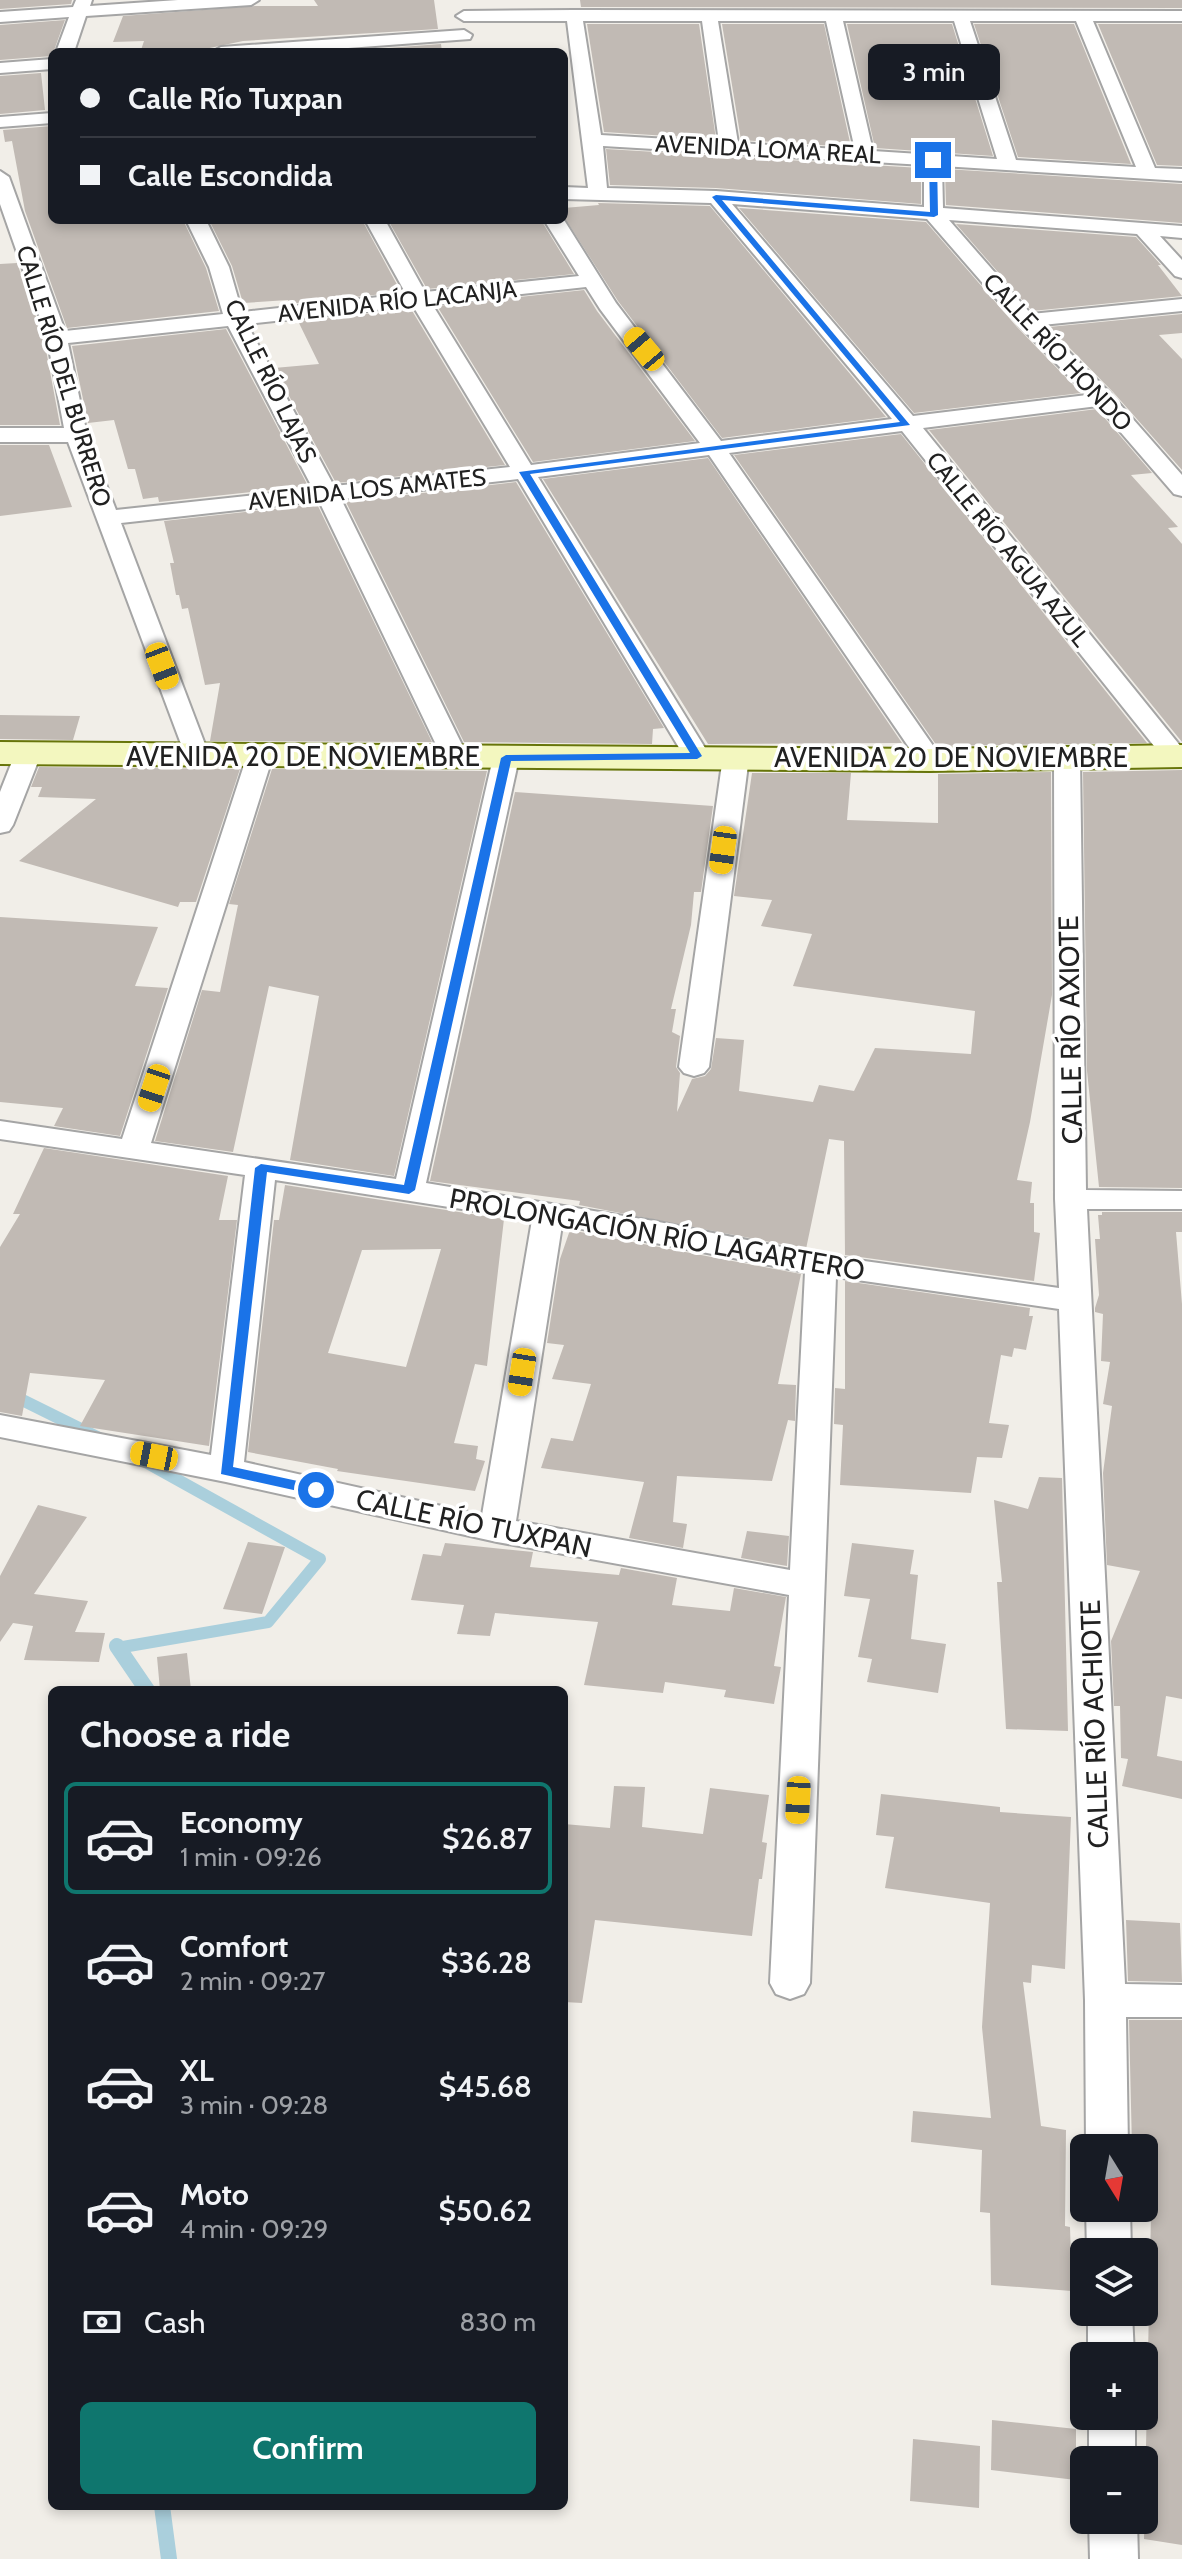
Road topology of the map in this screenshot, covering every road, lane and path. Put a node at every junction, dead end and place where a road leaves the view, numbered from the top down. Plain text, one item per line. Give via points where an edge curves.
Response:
1 (251, 0) edge
2 (82, 5) edge
3 (463, 8) edge
4 (574, 15) junction
5 (709, 15) junction
6 (833, 15) junction
7 (960, 15) junction
8 (1082, 15) junction
9 (1182, 16) edge
10 (0, 17) edge
11 (464, 43) edge
12 (66, 48) edge
13 (329, 48) edge
14 (48, 64) edge
15 (0, 68) edge
16 (47, 114) edge
17 (0, 122) edge
18 (593, 140) junction
19 (729, 146) junction
20 (865, 154) junction
21 (933, 160) junction
22 (1009, 166) junction
23 (1148, 173) junction
24 (1182, 175) edge
25 (0, 177) edge
26 (568, 193) edge
27 (598, 195) junction
28 (716, 197) junction
29 (934, 215) junction
30 (198, 224) edge
31 (377, 224) edge
32 (557, 224) edge
33 (1143, 229) junction
34 (1182, 232) edge
35 (1182, 272) edge
36 (594, 280) junction
37 (419, 299) junction
38 (1182, 305) edge
39 (234, 318) junction
40 (1026, 321) junction
41 (57, 338) junction
42 (1103, 399) junction
43 (907, 423) junction
44 (0, 435) edge
45 (76, 435) junction
46 (715, 448) junction
47 (524, 472) junction
48 (1182, 489) edge
49 (327, 494) junction
50 (107, 518) junction
51 (14, 754) edge
52 (196, 755) junction
53 (260, 756) junction
54 (697, 756) junction
55 (1178, 756) edge
56 (455, 757) junction
57 (736, 757) junction
58 (506, 758) junction
59 (1067, 758) junction
60 (930, 760) junction
61 (0, 825) edge
62 (694, 1067) dead end
63 (3, 1141) edge
64 (134, 1148) junction
65 (261, 1168) junction
66 (409, 1190) junction
67 (1071, 1199) junction
68 (1182, 1200) edge
69 (548, 1215) junction
70 (821, 1265) junction
71 (1077, 1301) junction
72 (0, 1426) edge
73 (226, 1470) junction
74 (497, 1530) junction
75 (807, 1586) junction
76 (790, 1983) dead end
77 (1105, 2000) junction
78 (1182, 2001) edge
79 (1107, 2134) edge
80 (1113, 2534) edge
81 (1114, 2559) edge

1 - 2 street
2 - 10 street
2 - 12 street
3 - 4 street
3 - 11 street
4 - 5 street
4 - 18 street
5 - 6 street
5 - 19 street
6 - 7 street
6 - 20 street
7 - 8 street
7 - 22 street
8 - 9 street
8 - 23 street
11 - 13 street
14 - 15 street
16 - 17 street
18 - 19 street, AVENIDA LOMA REAL
18 - 27 street
19 - 20 street, AVENIDA LOMA REAL
20 - 21 street, AVENIDA LOMA REAL
21 - 22 street, AVENIDA LOMA REAL
21 - 29 street
22 - 23 street, AVENIDA LOMA REAL
23 - 24 street, AVENIDA LOMA REAL
25 - 41 street, CALLE RÍO DEL BURRERO
26 - 27 street
27 - 28 street
28 - 29 street
28 - 43 street, CALLE RÍO AGUA AZUL
29 - 33 street
29 - 40 street, CALLE RÍO HONDO
30 - 39 street, CALLE RÍO LAJAS via 219,267
31 - 37 street
32 - 36 street
33 - 34 street
33 - 35 street
36 - 37 street, AVENIDA RÍO LACANJA
36 - 46 street
37 - 39 street, AVENIDA RÍO LACANJA
37 - 47 street
38 - 40 street
39 - 41 street, AVENIDA RÍO LACANJA
39 - 49 street, CALLE RÍO LAJAS
40 - 42 street, CALLE RÍO HONDO
41 - 45 street, CALLE RÍO DEL BURRERO
42 - 43 street, AVENIDA LOS AMATES
42 - 48 street, CALLE RÍO HONDO
43 - 46 street, AVENIDA LOS AMATES
43 - 55 street, CALLE RÍO AGUA AZUL
44 - 45 street
45 - 50 street, CALLE RÍO DEL BURRERO
46 - 47 street, AVENIDA LOS AMATES
46 - 60 street
47 - 49 street, AVENIDA LOS AMATES
47 - 54 street
49 - 50 street, AVENIDA LOS AMATES
49 - 56 street, CALLE RÍO LAJAS
50 - 52 street, CALLE RÍO DEL BURRERO
51 - 52 street, AVENIDA 20 DE NOVIEMBRE
51 - 61 street
52 - 53 street, AVENIDA 20 DE NOVIEMBRE
53 - 56 street, AVENIDA 20 DE NOVIEMBRE
53 - 64 street
54 - 57 street, AVENIDA 20 DE NOVIEMBRE
54 - 58 street, AVENIDA 20 DE NOVIEMBRE
55 - 59 street, AVENIDA 20 DE NOVIEMBRE
56 - 58 street, AVENIDA 20 DE NOVIEMBRE
57 - 60 street, AVENIDA 20 DE NOVIEMBRE
57 - 62 street
58 - 66 street
59 - 60 street, AVENIDA 20 DE NOVIEMBRE
59 - 67 street, CALLE RÍO AXIOTE
63 - 64 street, PROLONGACIÓN RÍO LAGARTERO
64 - 65 street, PROLONGACIÓN RÍO LAGARTERO
65 - 66 street, PROLONGACIÓN RÍO LAGARTERO
65 - 73 street
66 - 69 street, PROLONGACIÓN RÍO LAGARTERO
67 - 68 street
67 - 71 street, CALLE RÍO AXIOTE
69 - 70 street, PROLONGACIÓN RÍO LAGARTERO
69 - 74 street
70 - 71 street, PROLONGACIÓN RÍO LAGARTERO
70 - 75 street
71 - 77 street, CALLE RÍO ACHIOTE
72 - 73 street, CALLE RÍO TUXPAN
73 - 74 street, CALLE RÍO TUXPAN
74 - 75 street, CALLE RÍO TUXPAN
75 - 76 street
77 - 78 street
77 - 79 street, CALLE RÍO ACHIOTE
80 - 81 street

